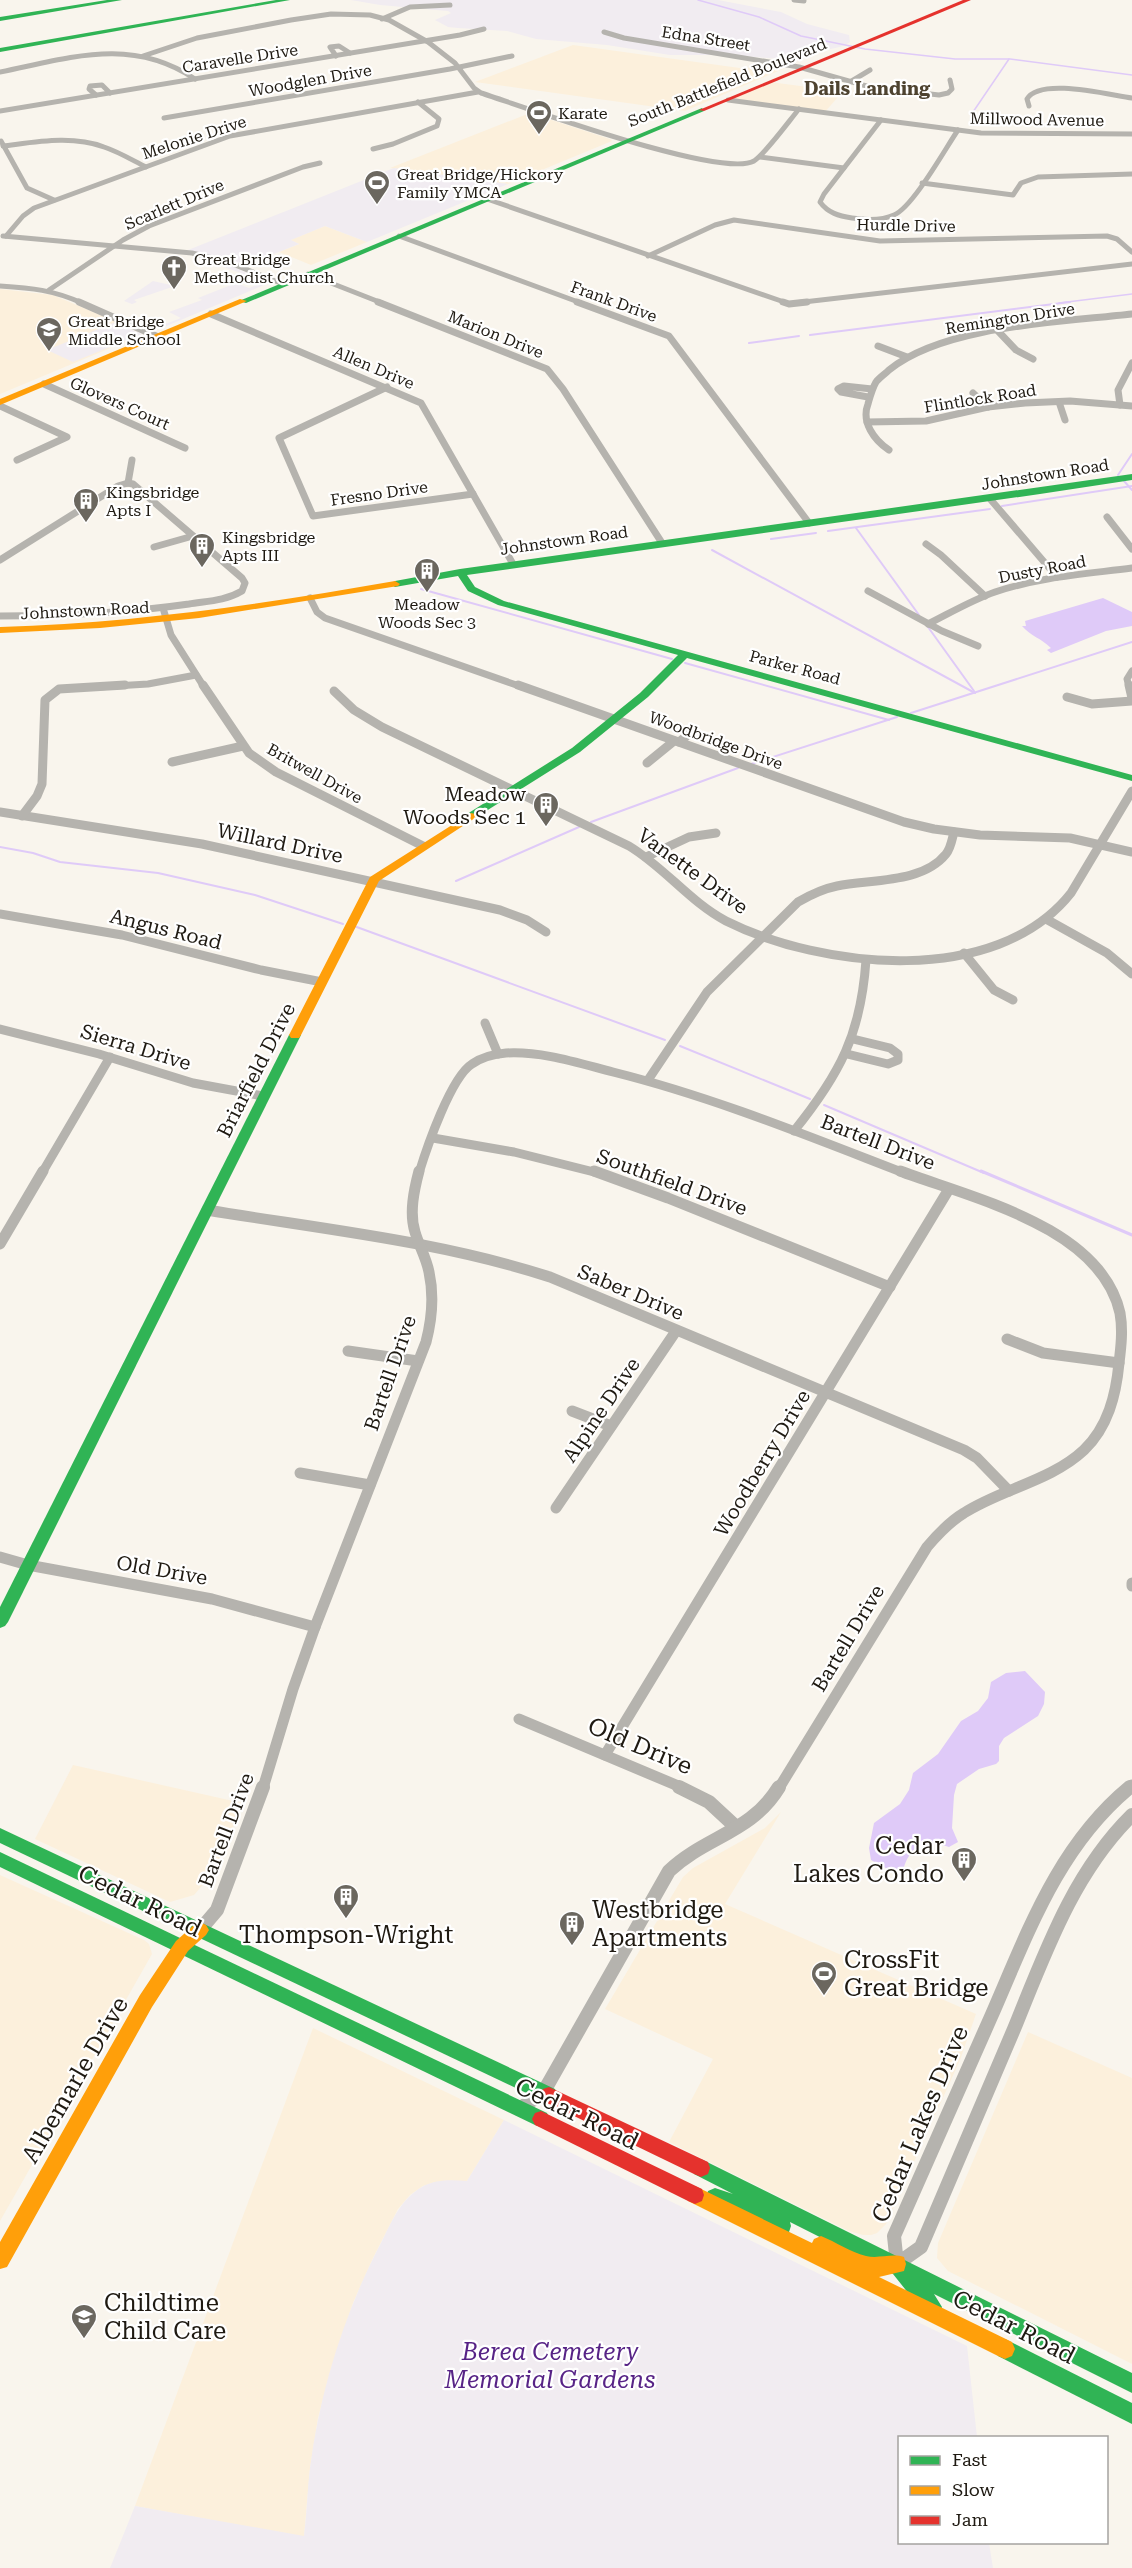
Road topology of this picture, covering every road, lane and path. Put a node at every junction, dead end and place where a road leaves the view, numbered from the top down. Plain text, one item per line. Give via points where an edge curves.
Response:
1 (119, 0) edge
2 (257, 0) edge
3 (287, 0) edge
4 (794, 0) edge
5 (968, 0) edge
6 (804, 1) edge
7 (450, 5) dead end
8 (0, 19) edge
9 (382, 19) junction
10 (484, 29) dead end
11 (604, 32) dead end
12 (424, 41) junction
13 (0, 44) edge
14 (0, 50) edge
15 (350, 53) junction
16 (143, 56) junction
17 (336, 56) junction
18 (512, 56) dead end
19 (459, 67) junction
20 (804, 68) junction
21 (870, 70) dead end
22 (0, 72) edge
23 (195, 79) junction
24 (950, 80) dead end
25 (850, 82) junction
26 (478, 92) junction
27 (110, 93) junction
28 (96, 95) junction
29 (1132, 98) edge
30 (728, 100) junction
31 (418, 102) junction
32 (1029, 106) dead end
33 (799, 109) junction
34 (0, 111) edge
35 (164, 118) dead end
36 (881, 120) junction
37 (958, 130) junction
38 (1132, 134) edge
39 (627, 141) junction
40 (2, 143) edge
41 (373, 149) dead end
42 (760, 156) junction
43 (320, 163) dead end
44 (146, 167) junction
45 (844, 168) junction
46 (1035, 171) dead end
47 (1132, 174) edge
48 (1042, 176) junction
49 (922, 183) junction
50 (488, 199) junction
51 (54, 200) junction
52 (3, 236) edge
53 (399, 236) junction
54 (115, 245) junction
55 (1132, 252) edge
56 (648, 256) junction
57 (1132, 264) edge
58 (308, 274) junction
59 (283, 284) junction
60 (0, 286) edge
61 (49, 290) junction
62 (211, 314) junction
63 (1132, 314) edge
64 (1122, 315) junction
65 (1131, 323) edge
66 (998, 331) junction
67 (156, 336) junction
68 (878, 346) dead end
69 (907, 357) junction
70 (1033, 359) dead end
71 (1132, 363) edge
72 (44, 384) junction
73 (387, 387) junction
74 (872, 389) junction
75 (974, 393) dead end
76 (868, 397) junction
77 (1059, 402) junction
78 (0, 404) edge
79 (1120, 405) junction
80 (1132, 406) edge
81 (988, 407) junction
82 (1065, 420) dead end
83 (867, 422) junction
84 (185, 448) dead end
85 (889, 450) dead end
86 (17, 460) dead end
87 (132, 460) dead end
88 (1132, 477) edge
89 (128, 483) junction
90 (473, 494) junction
91 (991, 500) junction
92 (1107, 517) dead end
93 (809, 523) junction
94 (193, 536) junction
95 (662, 543) junction
96 (926, 544) dead end
97 (154, 547) dead end
98 (1132, 549) edge
99 (0, 560) edge
100 (513, 564) junction
101 (1132, 568) edge
102 (460, 573) junction
103 (1058, 577) junction
104 (868, 591) dead end
105 (986, 596) junction
106 (310, 598) junction
107 (165, 615) junction
108 (0, 616) edge
109 (928, 624) junction
110 (0, 630) edge
111 (978, 646) dead end
112 (685, 654) junction
113 (1132, 671) edge
114 (196, 675) junction
115 (334, 691) dead end
116 (1067, 697) dead end
117 (1132, 700) edge
118 (614, 720) junction
119 (694, 730) dead end
120 (676, 742) junction
121 (243, 746) junction
122 (172, 762) dead end
123 (647, 763) dead end
124 (1132, 778) edge
125 (513, 789) junction
126 (1132, 791) edge
127 (0, 812) edge
128 (22, 816) junction
129 (954, 832) junction
130 (716, 833) dead end
131 (1101, 844) junction
132 (423, 846) junction
133 (1132, 852) edge
134 (646, 856) junction
135 (373, 881) junction
136 (0, 914) edge
137 (1046, 919) junction
138 (546, 932) dead end
139 (762, 938) junction
140 (964, 953) junction
141 (866, 960) junction
142 (1131, 971) edge
143 (322, 982) junction
144 (1013, 1000) dead end
145 (485, 1023) dead end
146 (0, 1029) edge
147 (853, 1039) junction
148 (498, 1054) junction
149 (847, 1054) junction
150 (110, 1058) junction
151 (648, 1080) junction
152 (263, 1096) junction
153 (794, 1131) junction
154 (433, 1138) junction
155 (948, 1189) junction
156 (207, 1210) junction
157 (0, 1244) edge
158 (420, 1246) junction
159 (890, 1287) junction
160 (676, 1331) junction
161 (1007, 1339) dead end
162 (348, 1351) dead end
163 (418, 1361) junction
164 (1119, 1363) junction
165 (826, 1391) junction
166 (572, 1411) dead end
167 (611, 1426) junction
168 (300, 1473) dead end
169 (370, 1485) junction
170 (1009, 1491) junction
171 (556, 1508) dead end
172 (0, 1557) edge
173 (28, 1565) junction
174 (0, 1622) edge
175 (315, 1627) junction
176 (519, 1719) dead end
177 (605, 1755) junction
178 (1132, 1785) edge
179 (1132, 1815) edge
180 (736, 1827) junction
181 (0, 1835) edge
182 (0, 1859) edge
183 (200, 1930) junction
184 (182, 1946) junction
185 (543, 2093) junction
186 (518, 2110) junction
187 (674, 2186) junction
188 (0, 2260) edge
189 (897, 2264) junction
190 (941, 2316) junction
191 (1132, 2384) edge
192 (1132, 2414) edge

1 - 8 main road
2 - 13 main road
3 - 14 main road
4 - 6 street
5 - 20 main road, South Battlefield Boulevard
7 - 9 street via 414,6
9 - 12 street via 404,27
9 - 16 street via 348,15 312,17 184,40
10 - 12 street, Caravelle Drive
11 - 20 street, Edna Street
12 - 15 street, Caravelle Drive
12 - 19 street
15 - 17 street, Caravelle Drive
15 - 17 street via 339,46 330,47
16 - 22 street via 96,55
16 - 23 street via 173,64
17 - 23 street, Caravelle Drive
18 - 19 street, Woodglen Drive
19 - 26 street
19 - 35 street, Woodglen Drive
20 - 25 street, Edna Street
20 - 30 main road, South Battlefield Boulevard
21 - 25 street
23 - 27 street, Caravelle Drive
24 - 25 street, Edna Street via 950,91 934,95
26 - 31 street, Melonie Drive
26 - 39 street
27 - 28 street, Caravelle Drive
27 - 28 street via 102,86 90,86 88,89
28 - 34 street, Caravelle Drive
29 - 32 street via 1052,88 1032,93 1027,99
30 - 33 street, Millwood Avenue
30 - 39 main road, South Battlefield Boulevard
31 - 41 street via 439,119 437,126
31 - 44 street, Melonie Drive via 242,133
33 - 36 street, Millwood Avenue
33 - 42 street
36 - 37 street, Millwood Avenue
36 - 45 street
37 - 38 street, Millwood Avenue
37 - 49 street
39 - 42 street via 669,154 731,164 748,164
39 - 50 main road, South Battlefield Boulevard
40 - 44 street via 87,142
40 - 51 street via 27,188
42 - 45 street
43 - 54 street, Scarlett Drive via 149,226
44 - 51 street, Melonie Drive
45 - 49 street via 820,202 831,212 852,218 880,218 898,213
46 - 48 street
47 - 48 street
48 - 49 street via 1021,183 1013,195
50 - 53 main road, South Battlefield Boulevard
50 - 56 street
51 - 52 street, Melonie Drive via 27,213
52 - 54 street
53 - 58 main road, South Battlefield Boulevard
53 - 93 street, Frank Drive via 669,336
54 - 59 street via 198,254
54 - 61 street, Scarlett Drive
55 - 56 street, Hurdle Drive via 1107,236 880,241 731,220
56 - 57 street via 793,304
58 - 59 main road, South Battlefield Boulevard
58 - 95 street, Marion Drive via 547,369
59 - 62 main road, South Battlefield Boulevard
60 - 61 street
61 - 67 street
62 - 67 main road, South Battlefield Boulevard
62 - 73 street, Allen Drive
63 - 64 street, Remington Drive
64 - 65 street
64 - 66 street, Remington Drive
66 - 69 street, Remington Drive via 954,339
66 - 70 street via 1016,350
67 - 72 main road, South Battlefield Boulevard
68 - 69 street
69 - 74 street, Remington Drive via 890,368
71 - 79 street via 1118,390
72 - 78 main road, South Battlefield Boulevard
72 - 84 street, Glovers Court
73 - 90 street, Allen Drive via 421,403
73 - 90 street, Fresno Drive via 279,438 313,516
74 - 76 street, Remington Drive
74 - 76 street via 838,389
75 - 81 street
76 - 83 street, Remington Drive
77 - 79 street, Flintlock Road
77 - 81 street, Flintlock Road
77 - 82 street
78 - 86 street via 68,438
79 - 80 street, Flintlock Road
81 - 83 street, Flintlock Road via 926,421
83 - 85 street via 875,439
87 - 89 street
88 - 91 main road, Johnstown Road
89 - 94 street
89 - 99 street
90 - 100 street, Allen Drive
91 - 93 main road, Johnstown Road
91 - 103 street
92 - 98 street
93 - 95 main road, Johnstown Road
94 - 97 street
94 - 107 street via 245,583 242,591 228,598
95 - 100 main road, Johnstown Road
96 - 105 street
100 - 102 main road, Johnstown Road
101 - 103 street, Dusty Road
102 - 106 main road, Johnstown Road
102 - 112 main road, Parker Road via 469,589 482,596
103 - 105 street, Dusty Road
104 - 109 street
105 - 109 street, Dusty Road
106 - 107 main road, Johnstown Road
106 - 118 street, Woodbridge Drive via 320,615 334,622
107 - 108 street
107 - 110 main road, Johnstown Road via 89,628
107 - 114 street, Britwell Drive via 171,635
109 - 111 street
112 - 118 main road, Briarfield Drive
112 - 124 main road, Parker Road
113 - 117 street via 1127,679
114 - 121 street, Britwell Drive
114 - 128 street via 148,684 65,688 50,694 45,700 42,784
115 - 125 street, Vanette Drive via 344,704 389,730
116 - 117 street via 1092,704
118 - 120 street, Woodbridge Drive
118 - 125 main road, Briarfield Drive via 576,750
119 - 120 street
120 - 123 street
120 - 129 street, Woodbridge Drive via 885,816
121 - 122 street
121 - 132 street, Britwell Drive via 276,772
125 - 132 main road, Briarfield Drive
125 - 134 street, Vanette Drive
126 - 131 street, Vanette Drive
127 - 128 street, Willard Drive
128 - 135 street, Willard Drive via 202,844
129 - 131 street, Woodbridge Drive via 1070,838
129 - 139 street via 945,855 927,869 815,892 798,902
130 - 134 street via 689,837
131 - 133 street, Woodbridge Drive
131 - 137 street, Vanette Drive via 1072,892
132 - 135 main road, Briarfield Drive
134 - 139 street, Vanette Drive via 705,907
135 - 138 street, Willard Drive via 500,910
135 - 143 main road, Briarfield Drive
136 - 143 street, Angus Road via 85,928 255,970
137 - 140 street, Vanette Drive via 1007,940
137 - 142 street via 1089,941
139 - 141 street, Vanette Drive via 811,952
139 - 151 street via 707,992
140 - 141 street, Vanette Drive via 915,960
140 - 144 street via 994,990
141 - 147 street via 865,998
143 - 152 main road, Briarfield Drive
145 - 148 street
146 - 150 street, Sierra Drive
147 - 149 street
147 - 149 street via 890,1048 898,1054 898,1060 888,1064
148 - 151 street, Bartell Drive via 533,1055
148 - 154 street, Bartell Drive via 475,1062 460,1075
149 - 153 street
150 - 152 street, Sierra Drive via 193,1083
150 - 157 street
151 - 153 street, Bartell Drive
152 - 156 main road, Briarfield Drive
153 - 155 street, Bartell Drive
154 - 158 street, Bartell Drive via 417,1178 414,1199 414,1229
154 - 159 street, Southfield Drive via 593,1171
155 - 159 street, Woodberry Drive
155 - 164 street, Bartell Drive via 1042,1226 1090,1259 1114,1295 1120,1313
156 - 158 street, Saber Drive
156 - 173 main road, Briarfield Drive
158 - 160 street, Saber Drive via 524,1268
158 - 163 street, Bartell Drive via 428,1268 432,1317
159 - 165 street, Woodberry Drive
160 - 165 street, Saber Drive
160 - 167 street, Alpine Drive
161 - 164 street via 1043,1353
162 - 163 street
163 - 169 street, Bartell Drive
164 - 170 street, Bartell Drive via 1113,1407 1093,1440 1064,1465
165 - 170 street, Saber Drive via 970,1453
165 - 177 street, Woodberry Drive
166 - 167 street
167 - 171 street, Alpine Drive
168 - 169 street
169 - 175 street, Bartell Drive
170 - 180 street, Bartell Drive via 966,1512 927,1547 769,1804
172 - 173 street, Old Drive
173 - 174 main road, Briarfield Drive
173 - 175 street, Old Drive via 212,1599
175 - 183 street, Bartell Drive via 227,1887 217,1910
176 - 177 street, Old Drive
177 - 180 street, Old Drive via 698,1795
178 - 189 street, Cedar Lakes Drive via 1067,1852 1046,1893 894,2236
179 - 189 street via 1088,1869 1048,1948 921,2247
180 - 185 street, Bartell Drive via 685,1856 669,1871
181 - 183 main road, Cedar Road
182 - 184 main road, Cedar Road
183 - 184 main road, Albemarle Drive
183 - 185 main road, Cedar Road
184 - 186 main road, Cedar Road
184 - 188 main road, Albemarle Drive via 106,2069
185 - 186 street, Bartell Drive
185 - 189 main road, Cedar Road
186 - 187 main road, Cedar Road
187 - 189 main road via 738,2204 868,2267 886,2270
187 - 190 main road, Cedar Road
189 - 190 main road
189 - 191 main road, Cedar Road
190 - 192 main road, Cedar Road

